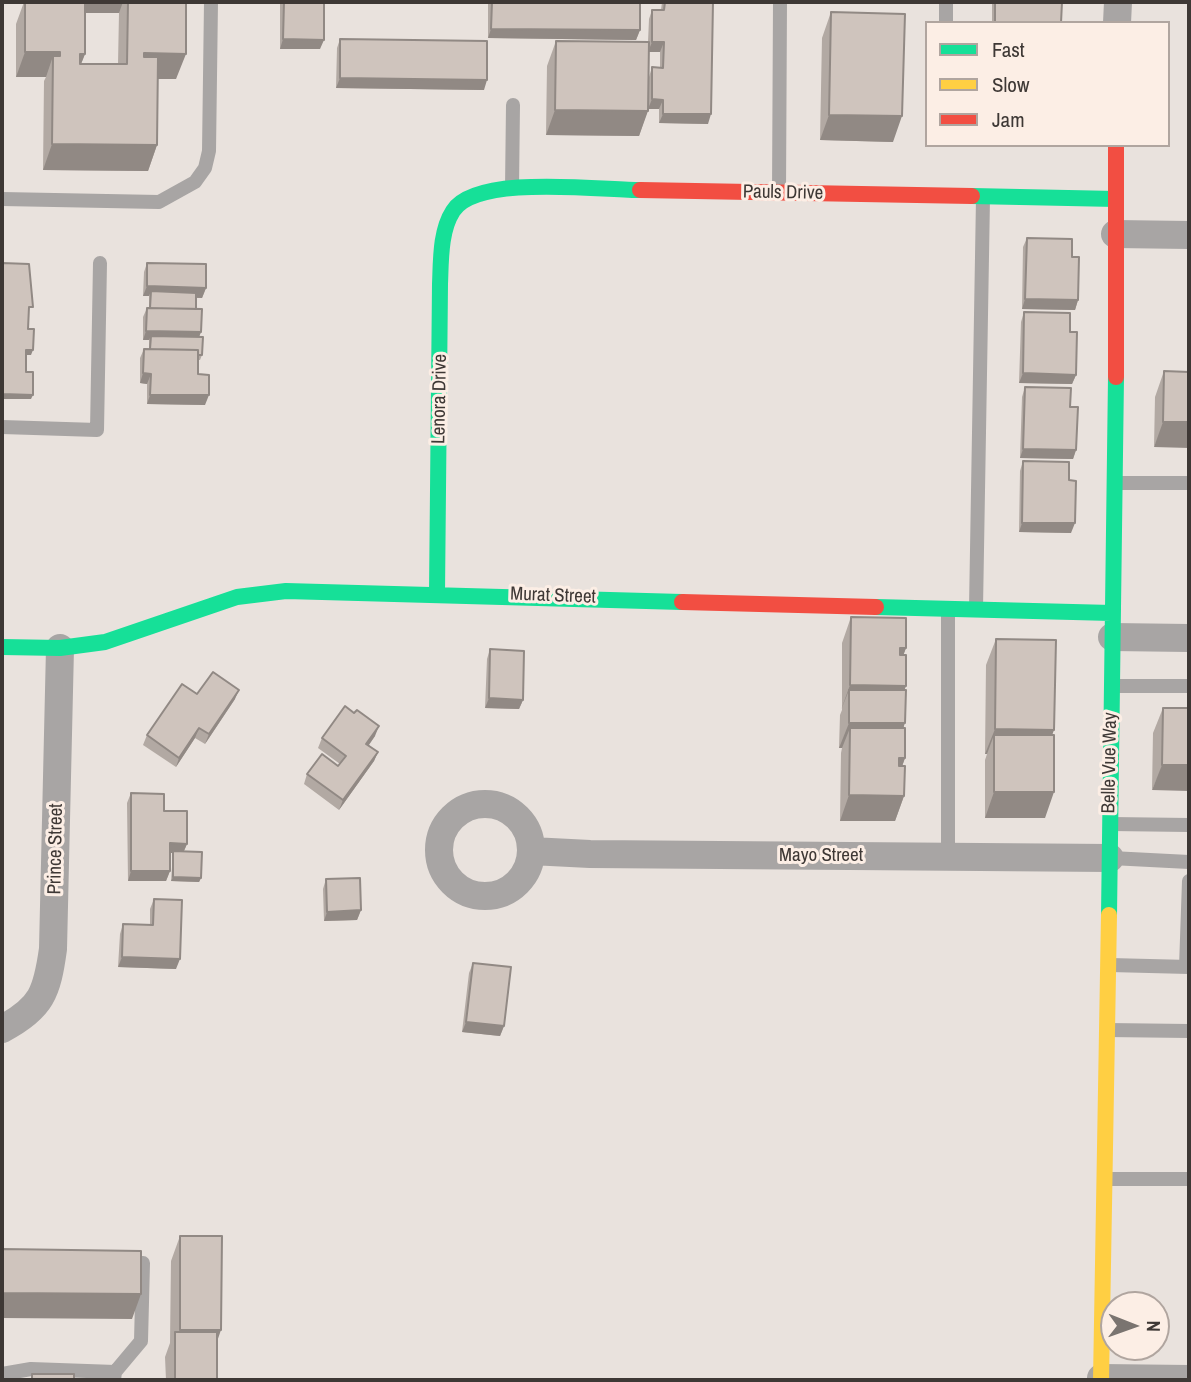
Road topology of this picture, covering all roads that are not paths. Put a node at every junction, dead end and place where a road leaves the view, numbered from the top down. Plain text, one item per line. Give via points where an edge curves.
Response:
1 (211, 2) edge
2 (780, 2) edge
3 (946, 2) edge
4 (1118, 2) edge
5 (946, 21) edge
6 (1118, 21) edge
7 (513, 105) dead end
8 (1116, 147) edge
9 (512, 189) junction
10 (779, 193) junction
11 (983, 197) junction
12 (2, 199) edge
13 (1116, 199) junction
14 (455, 208) joint
15 (1115, 233) junction
16 (1189, 235) edge
17 (100, 263) dead end
18 (2, 428) edge
19 (1116, 483) junction
20 (1189, 483) edge
21 (437, 593) junction
22 (948, 608) junction
23 (976, 609) junction
24 (1112, 625) junction
25 (1189, 638) edge
26 (2, 646) edge
27 (60, 648) junction
28 (1111, 686) junction
29 (1189, 687) edge
30 (1109, 824) junction
31 (1189, 825) edge
32 (531, 851) dead end
33 (948, 856) junction
34 (1110, 858) junction
35 (1189, 862) edge
36 (1189, 881) edge
37 (1107, 965) junction
38 (1188, 967) edge
39 (2, 1029) edge
40 (1106, 1030) junction
41 (1189, 1031) edge
42 (1104, 1179) junction
43 (1189, 1179) edge
44 (104, 1263) edge
45 (2, 1374) edge
46 (115, 1376) edge
47 (1101, 1379) edge
48 (1189, 1379) edge

1 - 12 lane via 209,151 195,182 159,202
2 - 10 lane
3 - 5 lane
4 - 6 street
7 - 9 lane
8 - 13 street, Belle Vue Way
9 - 10 street, Pauls Drive
9 - 14 street, Pauls Drive via 484,191
10 - 11 street, Pauls Drive
11 - 13 street, Pauls Drive
11 - 23 lane
13 - 15 street, Belle Vue Way
14 - 21 street, Lenora Drive via 447,221 441,296
15 - 16 street
15 - 19 street, Belle Vue Way
17 - 18 lane via 97,430
19 - 20 lane
19 - 24 street, Belle Vue Way
21 - 22 street, Murat Street
21 - 27 street, Murat Street via 286,591 237,597 105,642
22 - 23 street, Murat Street
22 - 33 lane
23 - 24 street, Murat Street
24 - 25 street
24 - 28 street, Belle Vue Way
26 - 27 street, Murat Street
27 - 39 street, Prince Street via 53,949 48,984 37,1005
28 - 29 lane
28 - 30 street, Belle Vue Way
30 - 31 lane
30 - 34 street, Belle Vue Way
32 - 33 street, Mayo Street
33 - 34 street, Mayo Street
34 - 35 lane
34 - 37 street, Belle Vue Way
36 - 38 lane
37 - 38 lane
37 - 40 street, Belle Vue Way
40 - 41 lane
40 - 42 street, Belle Vue Way
42 - 43 lane
42 - 47 street, Belle Vue Way
44 - 46 lane via 143,1263 141,1341
45 - 46 lane via 31,1369
47 - 48 street

